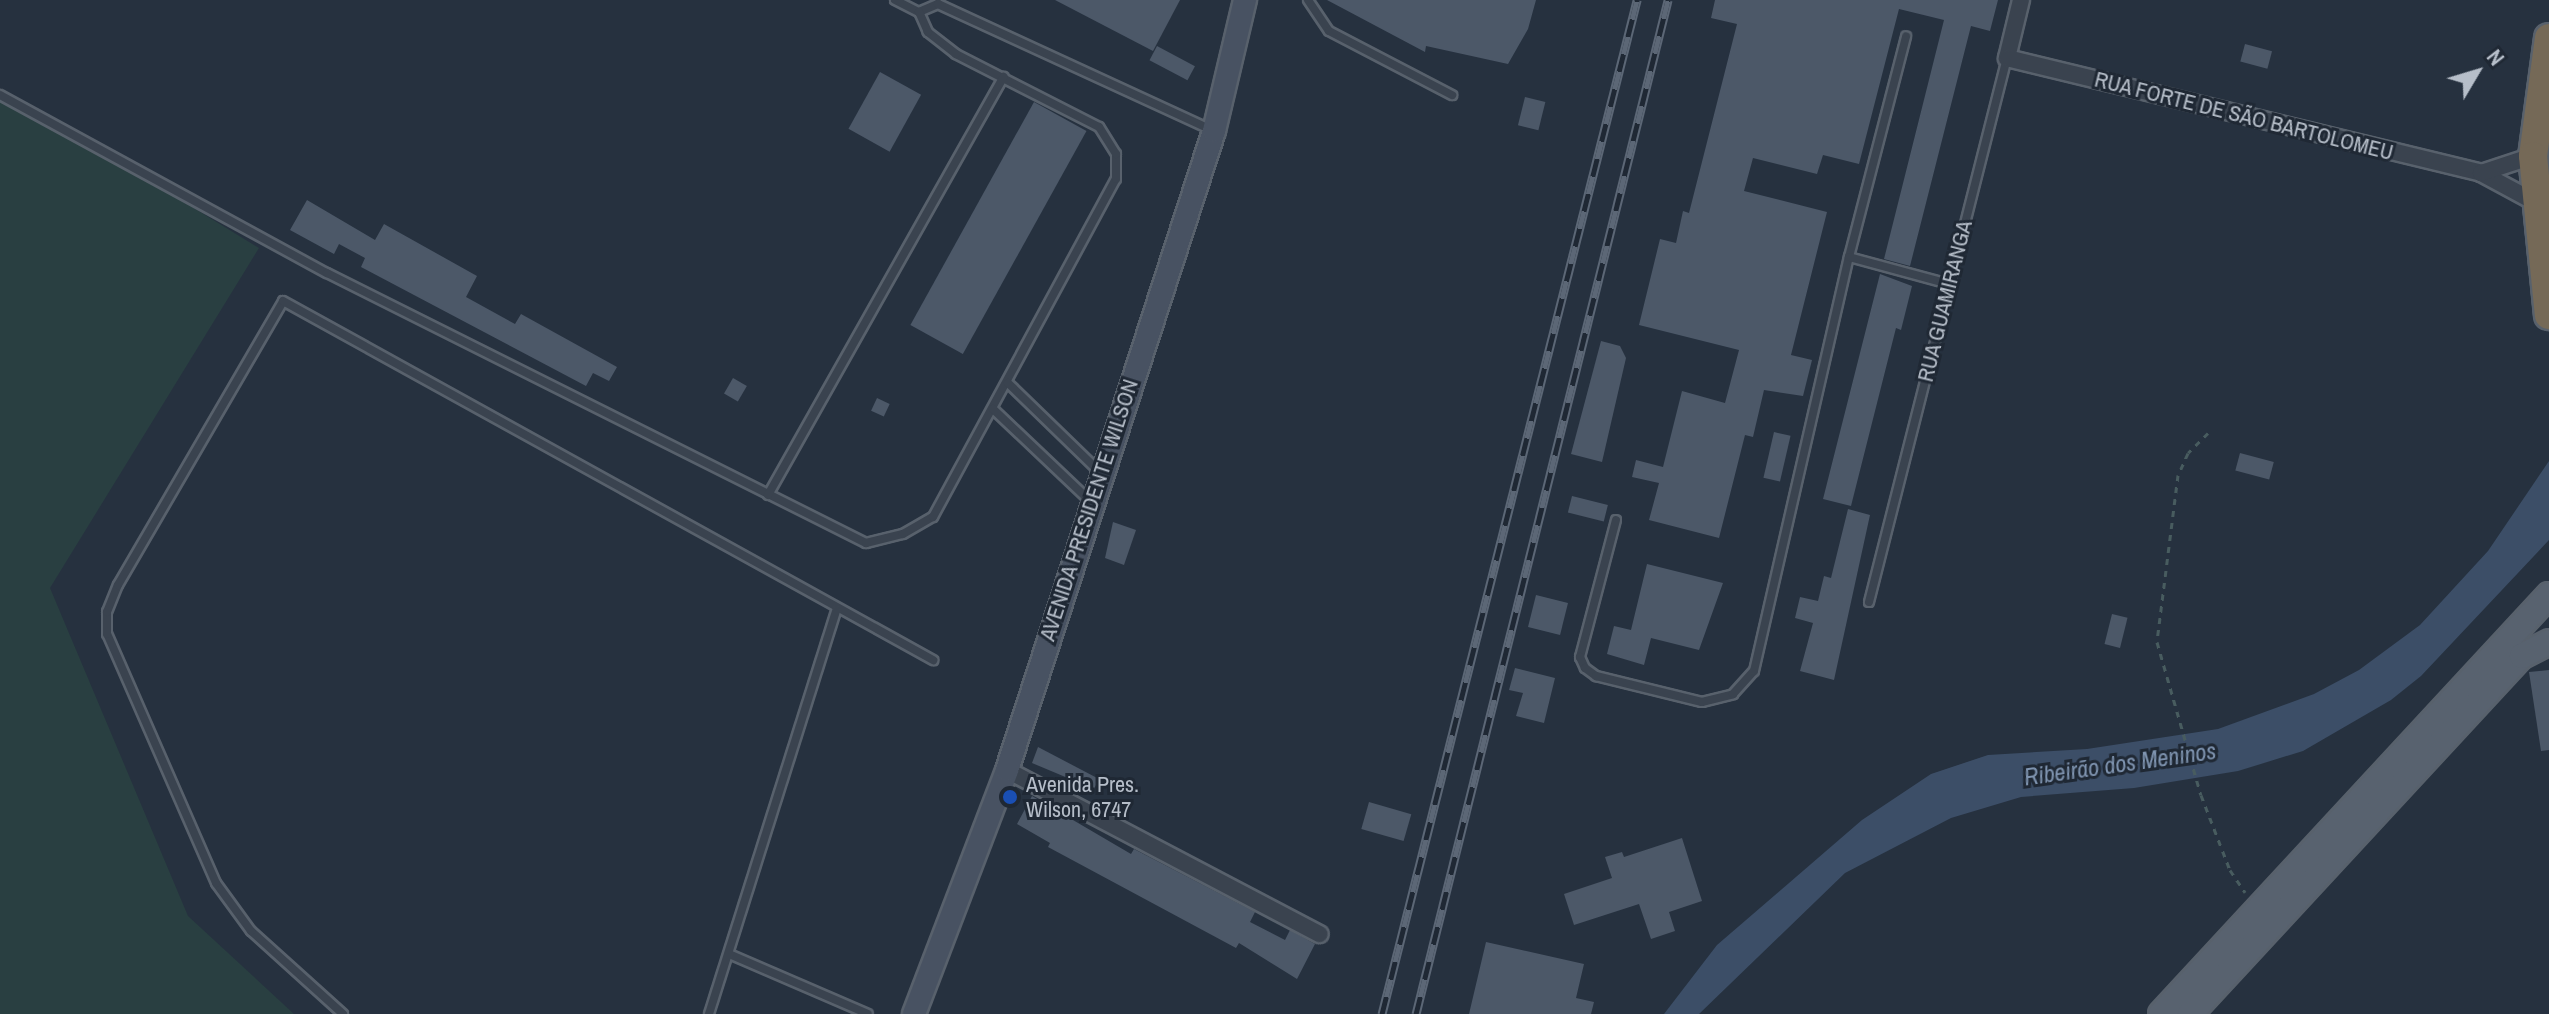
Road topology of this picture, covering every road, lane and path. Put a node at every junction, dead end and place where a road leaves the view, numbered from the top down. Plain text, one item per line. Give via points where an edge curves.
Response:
1 (895, 0) edge
2 (1245, 0) edge
3 (1308, 0) edge
4 (2021, 0) edge
5 (919, 12) junction
6 (1906, 36) dead end
7 (2549, 38) edge
8 (2007, 58) junction
9 (1004, 77) junction
10 (0, 95) edge
11 (1452, 95) dead end
12 (1214, 131) junction
13 (2533, 156) junction
14 (2481, 173) junction
15 (2535, 202) junction
16 (1849, 257) junction
17 (1949, 284) junction
18 (2549, 315) edge
19 (1008, 383) junction
20 (993, 409) junction
21 (2208, 433) dead end
22 (1102, 473) junction
23 (768, 495) junction
24 (1092, 503) junction
25 (1616, 520) dead end
26 (2549, 595) edge
27 (1869, 602) dead end
28 (836, 610) junction
29 (2549, 642) edge
30 (933, 660) dead end
31 (1007, 770) junction
32 (2257, 909) junction
33 (1320, 934) dead end
34 (729, 954) junction
35 (343, 1014) edge
36 (709, 1014) edge
37 (868, 1014) edge
38 (914, 1014) edge
39 (2161, 1014) edge
40 (2190, 1014) edge

1 - 5 lane
2 - 12 main road, AVENIDA PRESIDENTE WILSON
3 - 11 lane via 1329,31
4 - 8 street, RUA GUAMIRANGA
5 - 9 lane via 928,32 956,54
5 - 12 lane via 938,4
6 - 16 lane
7 - 13 highway
8 - 14 street, RUA FORTE DE SÃO BARTOLOMEU
8 - 17 lane, RUA GUAMIRANGA
9 - 19 lane via 1099,127 1116,154 1116,179
9 - 23 lane
10 - 23 lane via 327,273
12 - 22 main road, AVENIDA PRESIDENTE WILSON
13 - 14 street
13 - 15 highway
14 - 15 street, RUA FORTE DE SÃO BARTOLOMEU
15 - 18 highway
16 - 17 lane
16 - 25 lane via 1754,671 1733,694 1702,702 1596,676 1585,668 1580,657
17 - 27 lane, RUA GUAMIRANGA
19 - 20 lane
19 - 22 lane
20 - 23 lane via 933,517 903,534 866,543
20 - 24 lane
21 - 32 path via 2188,453 2178,475 2157,642 2201,795 2230,870
22 - 24 main road, AVENIDA PRESIDENTE WILSON
24 - 31 main road, AVENIDA PRESIDENTE WILSON
26 - 32 main road
28 - 30 lane
28 - 34 lane
28 - 35 lane via 292,303 279,304 118,585 107,612 107,634 216,883 251,931
29 - 40 main road via 2522,656
31 - 33 street
31 - 38 main road, AVENIDA PRESIDENTE WILSON
32 - 39 main road
34 - 36 lane
34 - 37 lane

